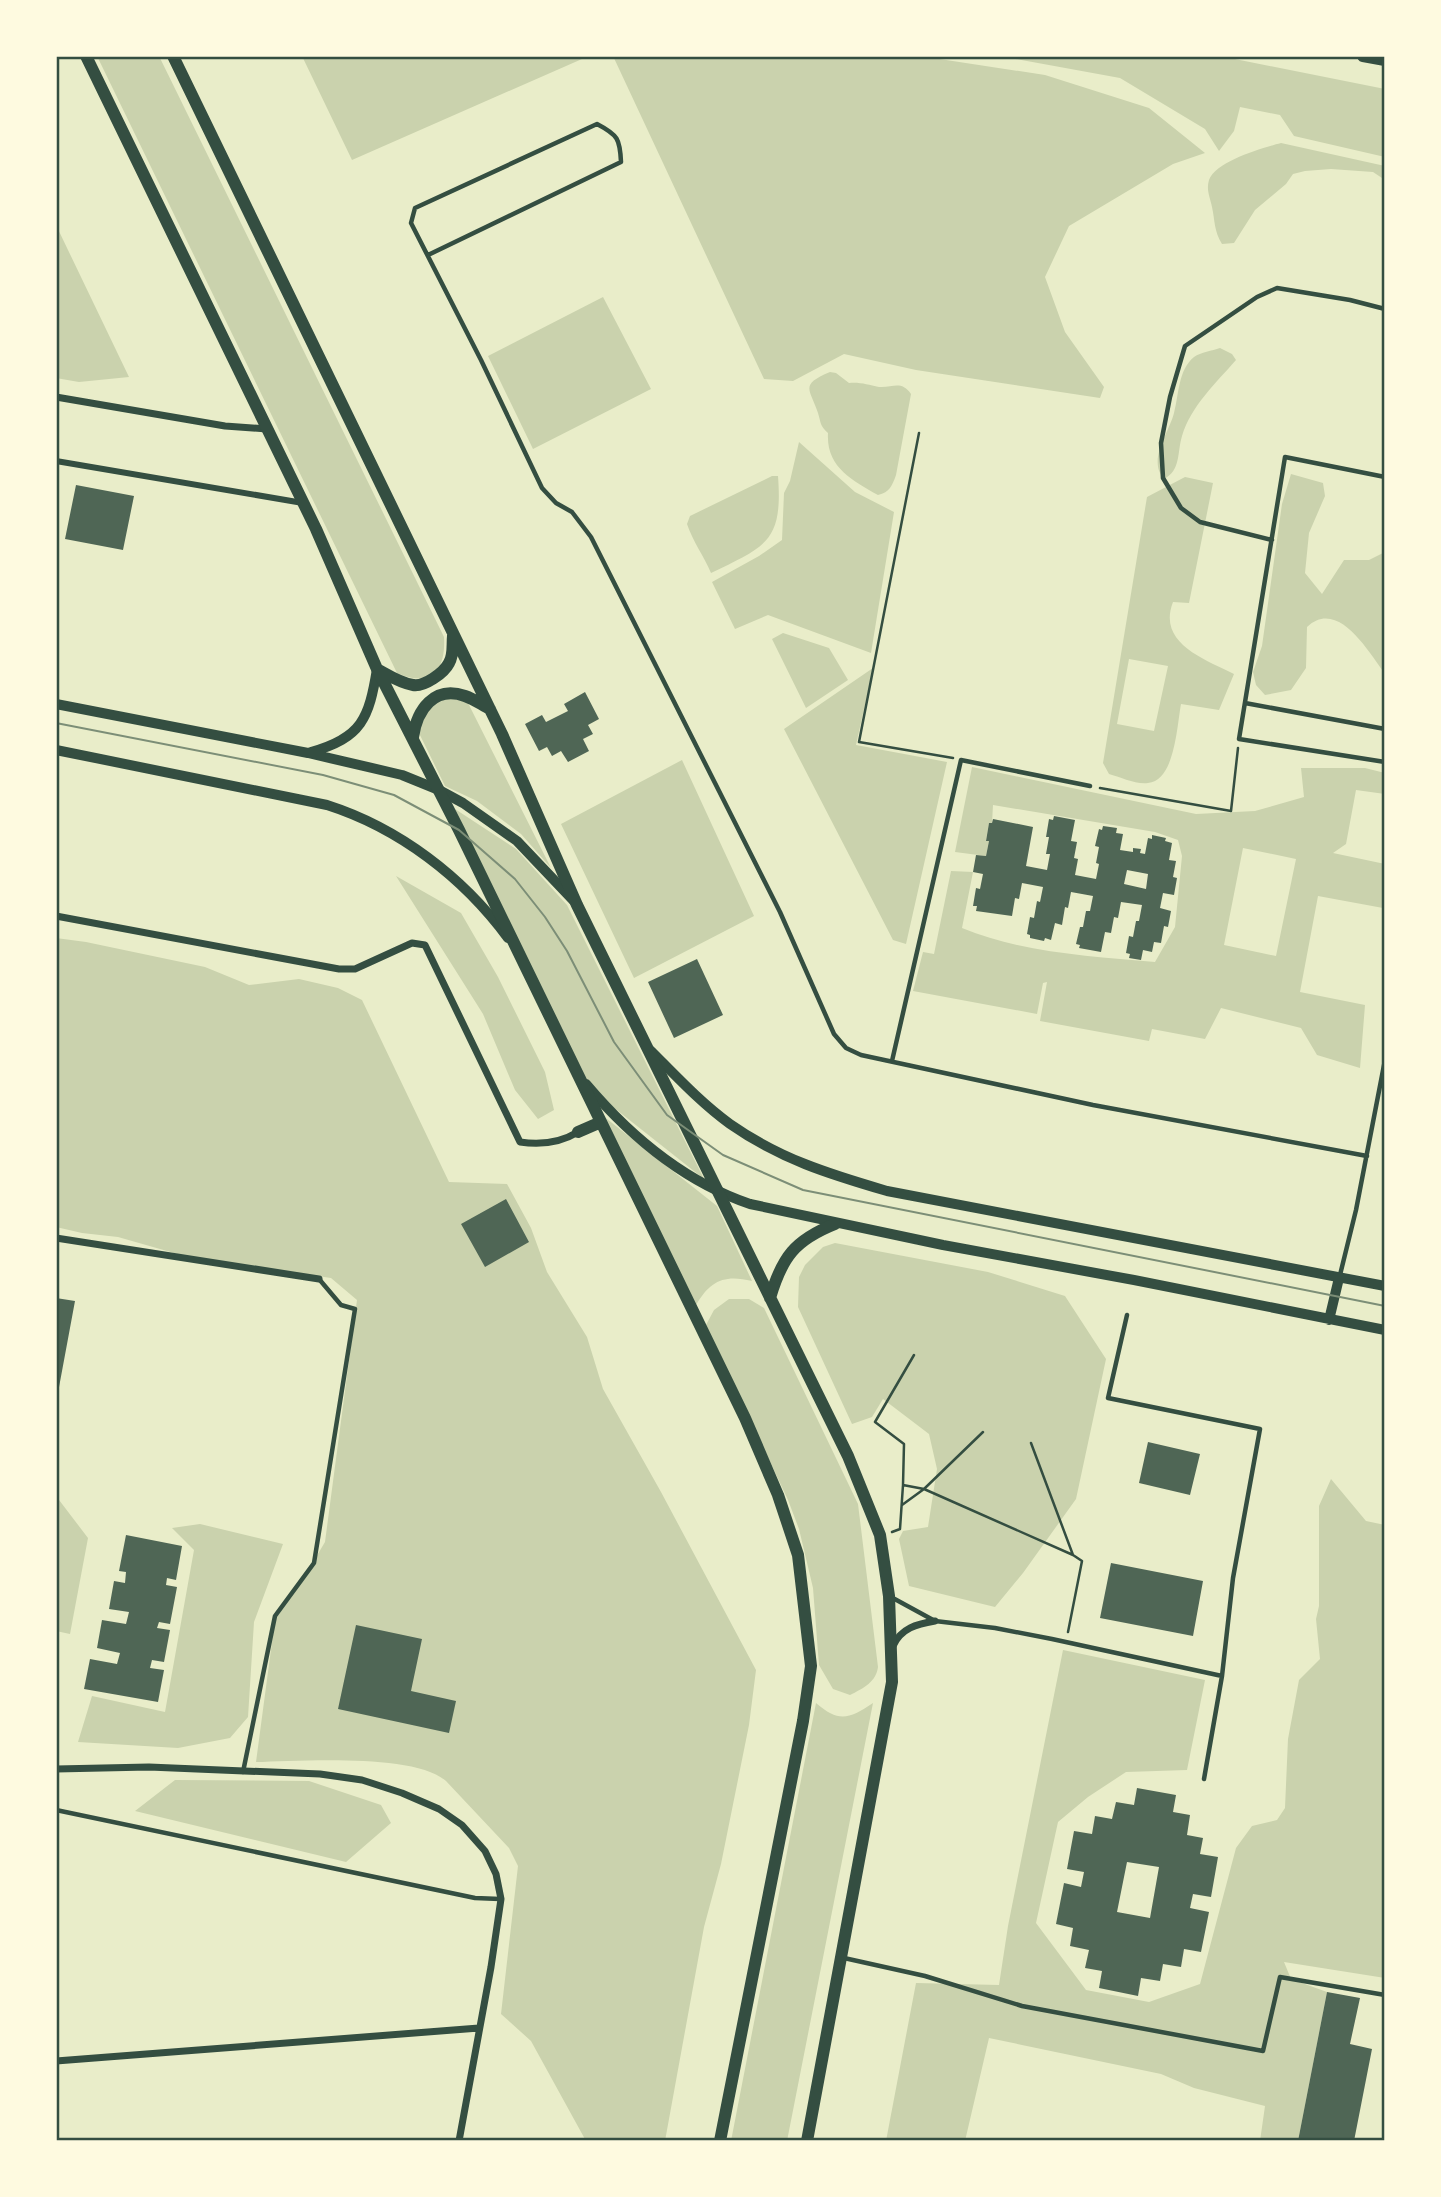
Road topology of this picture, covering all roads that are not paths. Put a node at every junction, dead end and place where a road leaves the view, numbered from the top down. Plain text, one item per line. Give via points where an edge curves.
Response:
1 (86, 56) edge
2 (173, 56) edge
3 (1363, 56) edge
4 (1385, 61) edge
5 (428, 255) junction
6 (1385, 309) edge
7 (56, 397) edge
8 (267, 429) junction
9 (56, 461) edge
10 (1385, 477) edge
11 (303, 503) junction
12 (1272, 540) junction
13 (453, 632) junction
14 (377, 669) junction
15 (1245, 703) junction
16 (56, 704) edge
17 (490, 710) junction
18 (1385, 729) edge
19 (413, 737) junction
20 (56, 750) edge
21 (307, 753) junction
22 (1385, 762) edge
23 (1090, 786) road end
24 (439, 790) junction
25 (577, 905) junction
26 (56, 916) edge
27 (517, 950) junction
28 (646, 1047) junction
29 (1385, 1060) edge
30 (892, 1061) junction
31 (580, 1076) junction
32 (601, 1122) junction
33 (578, 1132) joint
34 (1367, 1156) junction
35 (720, 1194) junction
36 (835, 1224) junction
37 (56, 1238) edge
38 (1339, 1278) junction
39 (319, 1279) joint
40 (1385, 1286) edge
41 (770, 1298) junction
42 (1127, 1315) dead end
43 (1329, 1320) junction
44 (1385, 1330) edge
45 (889, 1596) junction
46 (935, 1621) junction
47 (892, 1648) junction
48 (1222, 1676) junction
49 (56, 1769) edge
50 (243, 1772) junction
51 (1204, 1779) dead end
52 (56, 1810) edge
53 (501, 1899) junction
54 (842, 1958) junction
55 (1385, 1995) edge
56 (479, 2028) junction
57 (56, 2060) edge
58 (459, 2141) edge
59 (720, 2141) edge
60 (807, 2141) edge

1 - 8 main road
2 - 13 main road
3 - 4 main road
5 - 5 lane via 621,162 613,132 597,124 415,208 411,223
5 - 30 lane via 545,493 572,512 591,537 780,912 834,1034 846,1048 861,1055
6 - 12 lane via 1277,288 1185,346 1161,443 1163,478 1181,508 1200,522
7 - 8 street
8 - 11 main road
9 - 11 street
10 - 12 lane via 1284,457
11 - 14 main road
12 - 15 lane
13 - 14 main road via 449,665 428,681 413,685
13 - 17 main road
14 - 19 main road
14 - 21 street via 359,727 336,743
15 - 18 lane
15 - 22 lane via 1239,738
16 - 21 street
17 - 19 main road via 465,696 441,696 420,711
17 - 25 main road
19 - 24 main road
20 - 27 street via 352,813 382,828 465,887
21 - 24 street via 402,775
23 - 30 lane via 961,760
24 - 25 street via 517,841
24 - 27 main road
25 - 28 main road
26 - 33 street via 339,970 355,969 412,943 425,945 520,1142 567,1139
27 - 31 main road
28 - 35 main road
28 - 38 street via 729,1123 815,1170 887,1191
29 - 34 lane
30 - 34 lane via 1093,1105
31 - 32 main road
31 - 35 street via 636,1136
32 - 33 main road
32 - 59 main road via 751,1431 798,1555 803,1590 811,1665 803,1721
34 - 38 lane
35 - 36 street
35 - 41 main road
36 - 41 main road via 814,1233 788,1255
36 - 43 street
37 - 39 street
38 - 40 street
38 - 43 street
39 - 50 lane via 341,1305 355,1309 314,1563 275,1616
41 - 45 main road via 865,1495 880,1535
42 - 48 lane via 1108,1398 1260,1429 1233,1578
43 - 44 street
45 - 46 lane
45 - 47 main road
46 - 47 street via 904,1631
46 - 48 lane via 1067,1641
47 - 54 main road via 892,1682
48 - 51 lane
49 - 50 street
50 - 53 street via 362,1780 439,1809 462,1825 485,1852
52 - 53 lane via 475,1898
53 - 56 street
54 - 55 lane via 925,1976 1022,2006 1263,2051 1280,1977
54 - 60 main road
56 - 57 street
56 - 58 street

